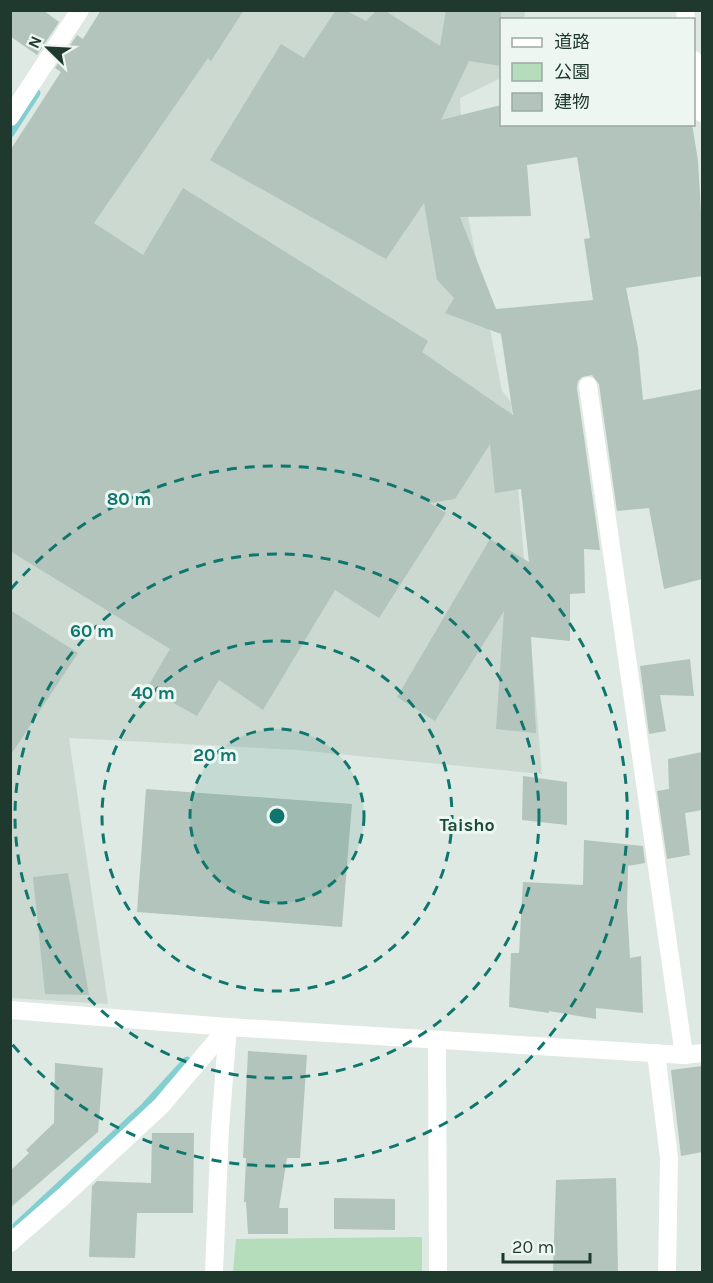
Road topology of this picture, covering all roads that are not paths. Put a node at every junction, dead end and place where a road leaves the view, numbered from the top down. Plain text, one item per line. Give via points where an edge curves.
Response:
1 (80, 10) edge
2 (695, 72) edge
3 (702, 112) edge
4 (10, 117) edge
5 (588, 386) dead end
6 (10, 1010) edge
7 (228, 1028) junction
8 (437, 1040) junction
9 (656, 1053) junction
10 (702, 1053) edge
11 (684, 1055) junction
12 (10, 1243) edge
13 (214, 1272) edge
14 (438, 1272) edge
15 (668, 1272) edge

1 - 4 street
2 - 3 street
5 - 11 street
6 - 7 street
7 - 8 street
7 - 12 street via 161,1106
7 - 13 street
8 - 9 street
8 - 14 street
9 - 11 street
9 - 15 street via 669,1158
10 - 11 street

